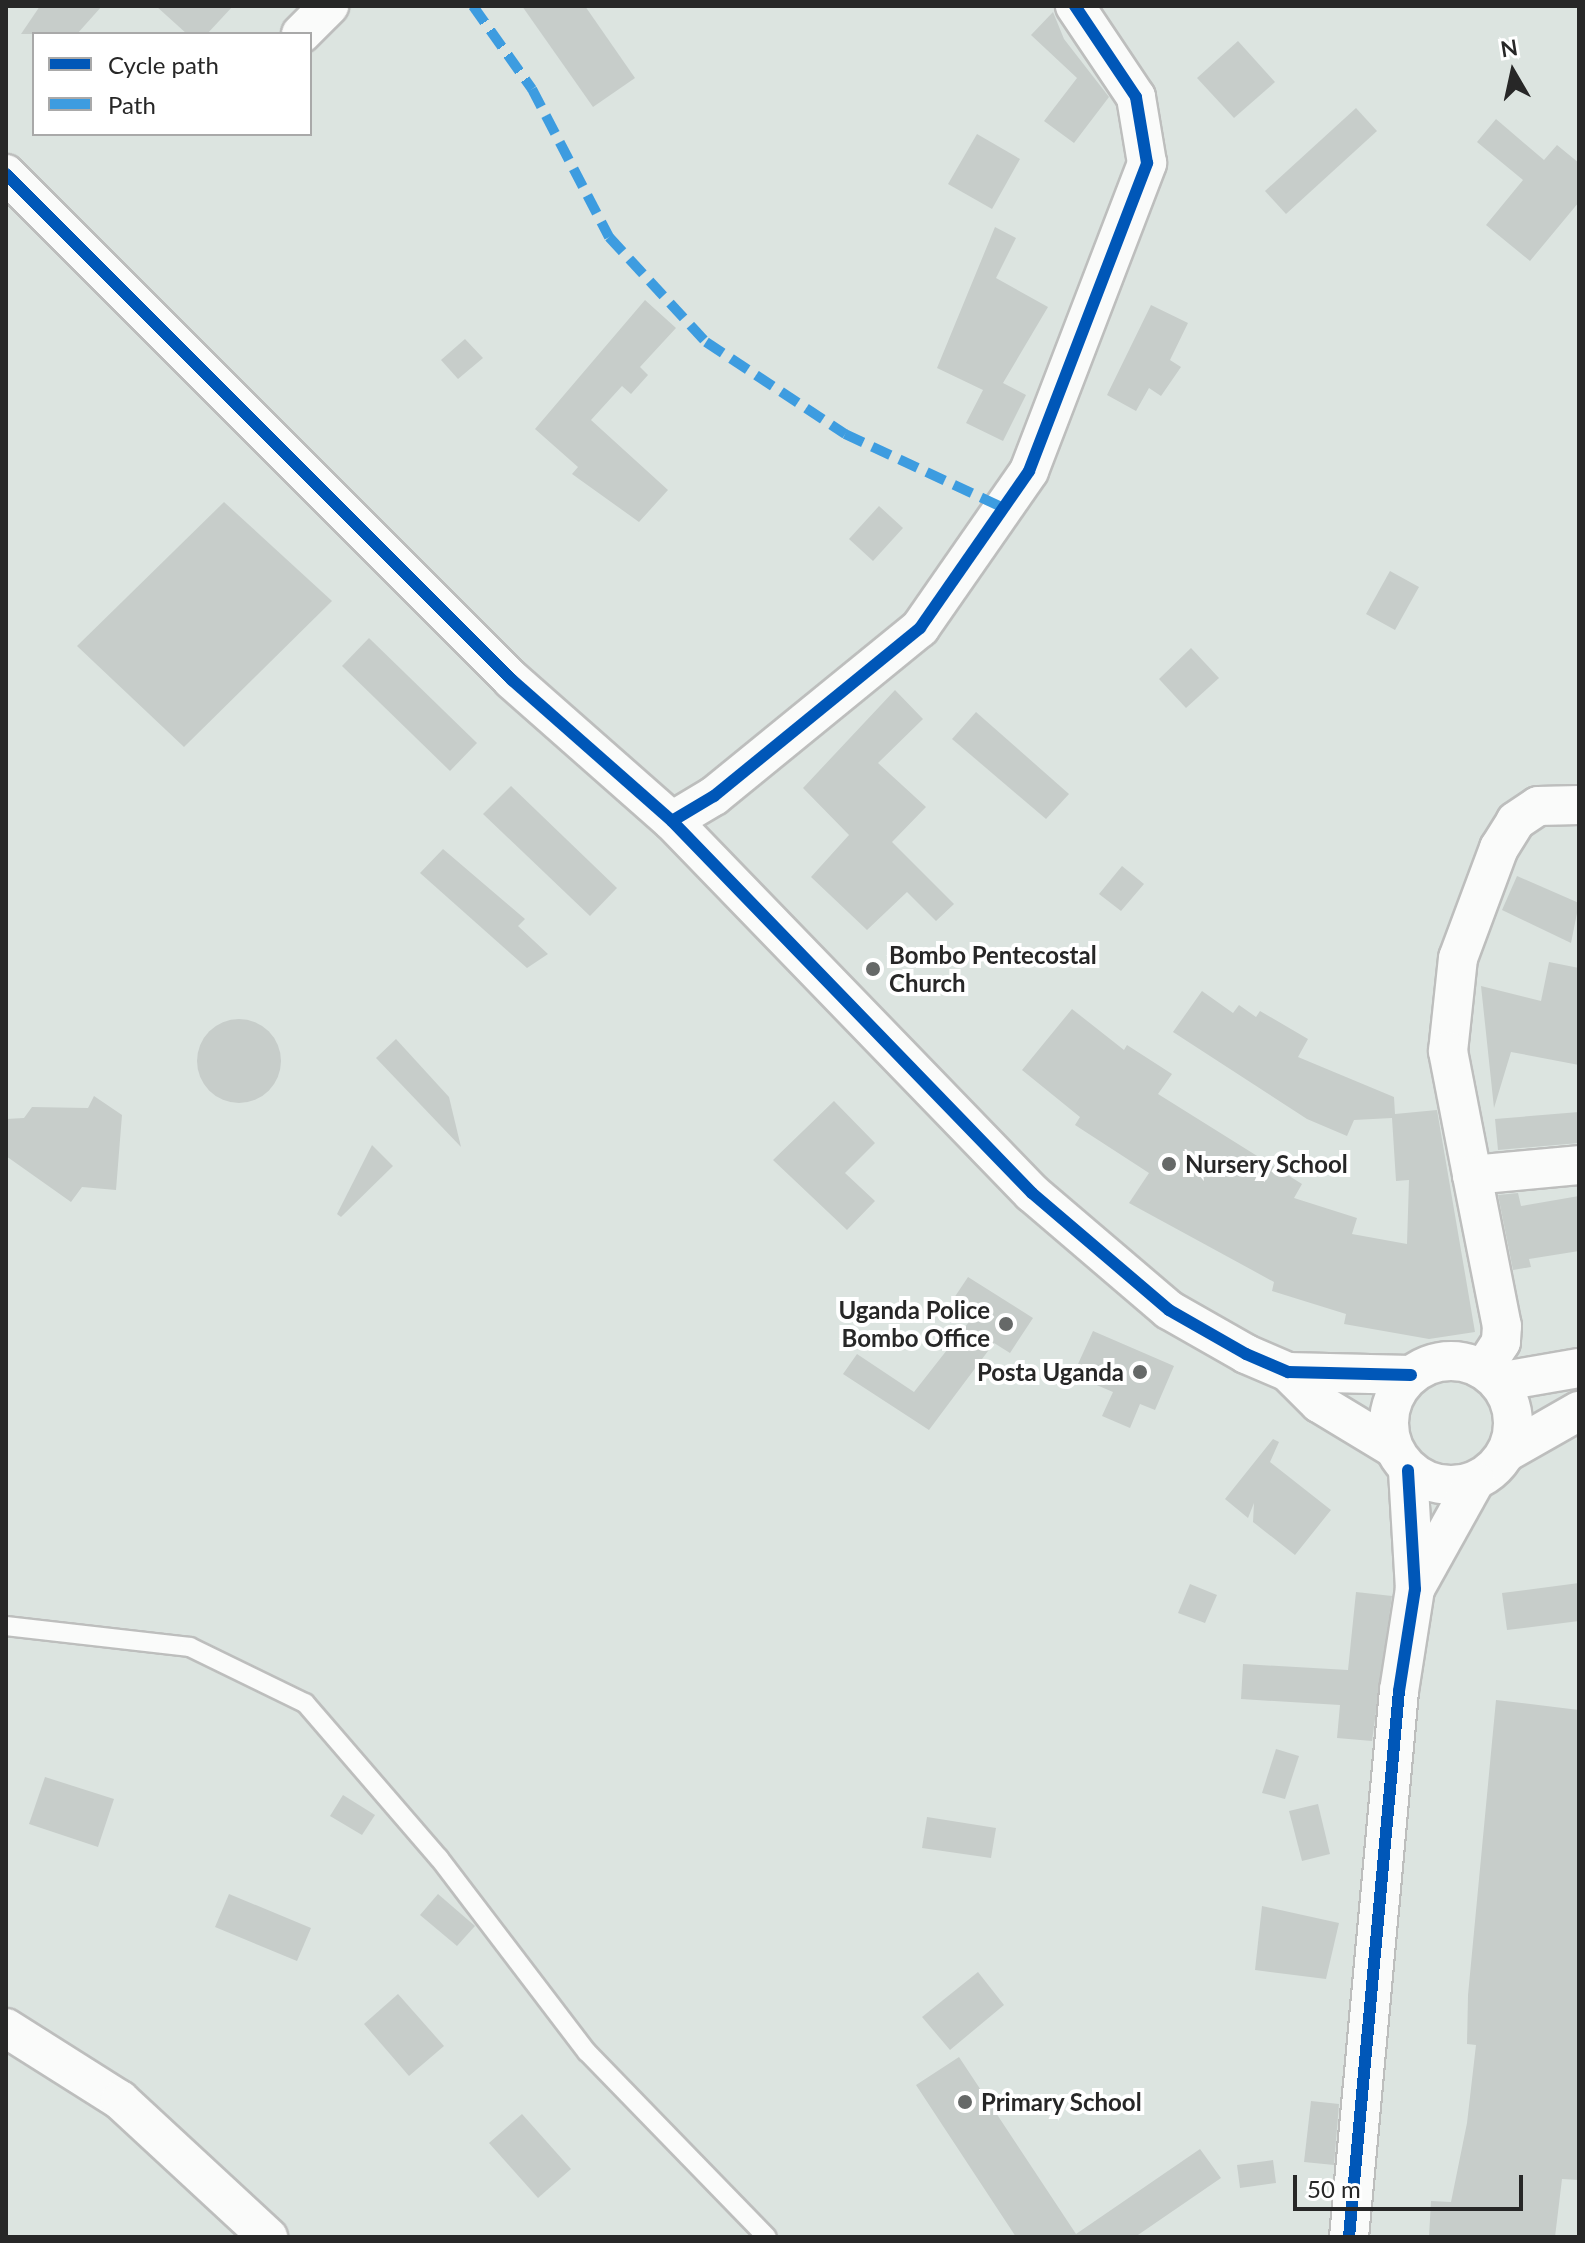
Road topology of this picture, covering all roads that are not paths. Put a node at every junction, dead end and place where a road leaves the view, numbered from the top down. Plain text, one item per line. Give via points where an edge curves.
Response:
1 (329, 6) edge
2 (1075, 6) edge
3 (303, 32) edge
4 (6, 174) edge
5 (1579, 805) edge
6 (672, 821) junction
7 (1579, 1165) edge
8 (1472, 1175) junction
9 (1579, 1368) edge
10 (1288, 1372) junction
11 (1411, 1375) junction
12 (1491, 1376) junction
13 (1579, 1411) edge
14 (1507, 1452) junction
15 (1400, 1458) junction
16 (1475, 1481) junction
17 (1415, 1589) junction
18 (6, 1626) edge
19 (6, 2028) edge
20 (268, 2237) edge
21 (767, 2237) edge
22 (1349, 2237) edge

1 - 3 street
2 - 6 street via 1130,84 1148,135 1147,163 1029,471 920,628 714,796
4 - 6 street via 512,680
5 - 8 street via 1538,806 1516,821 1458,958 1448,1051
6 - 10 street via 1032,1193 1169,1310
7 - 8 street
8 - 12 street via 1502,1326
9 - 12 street
10 - 11 street
10 - 15 street via 1329,1411
11 - 12 street via 1446,1361
11 - 15 street via 1390,1408
12 - 14 street via 1513,1416
13 - 14 street
14 - 16 street
15 - 16 street via 1452,1486
15 - 17 street
16 - 17 street
17 - 22 street via 1399,1691
18 - 21 lane via 190,1647 305,1703 439,1858 587,2052
19 - 20 street via 120,2100

